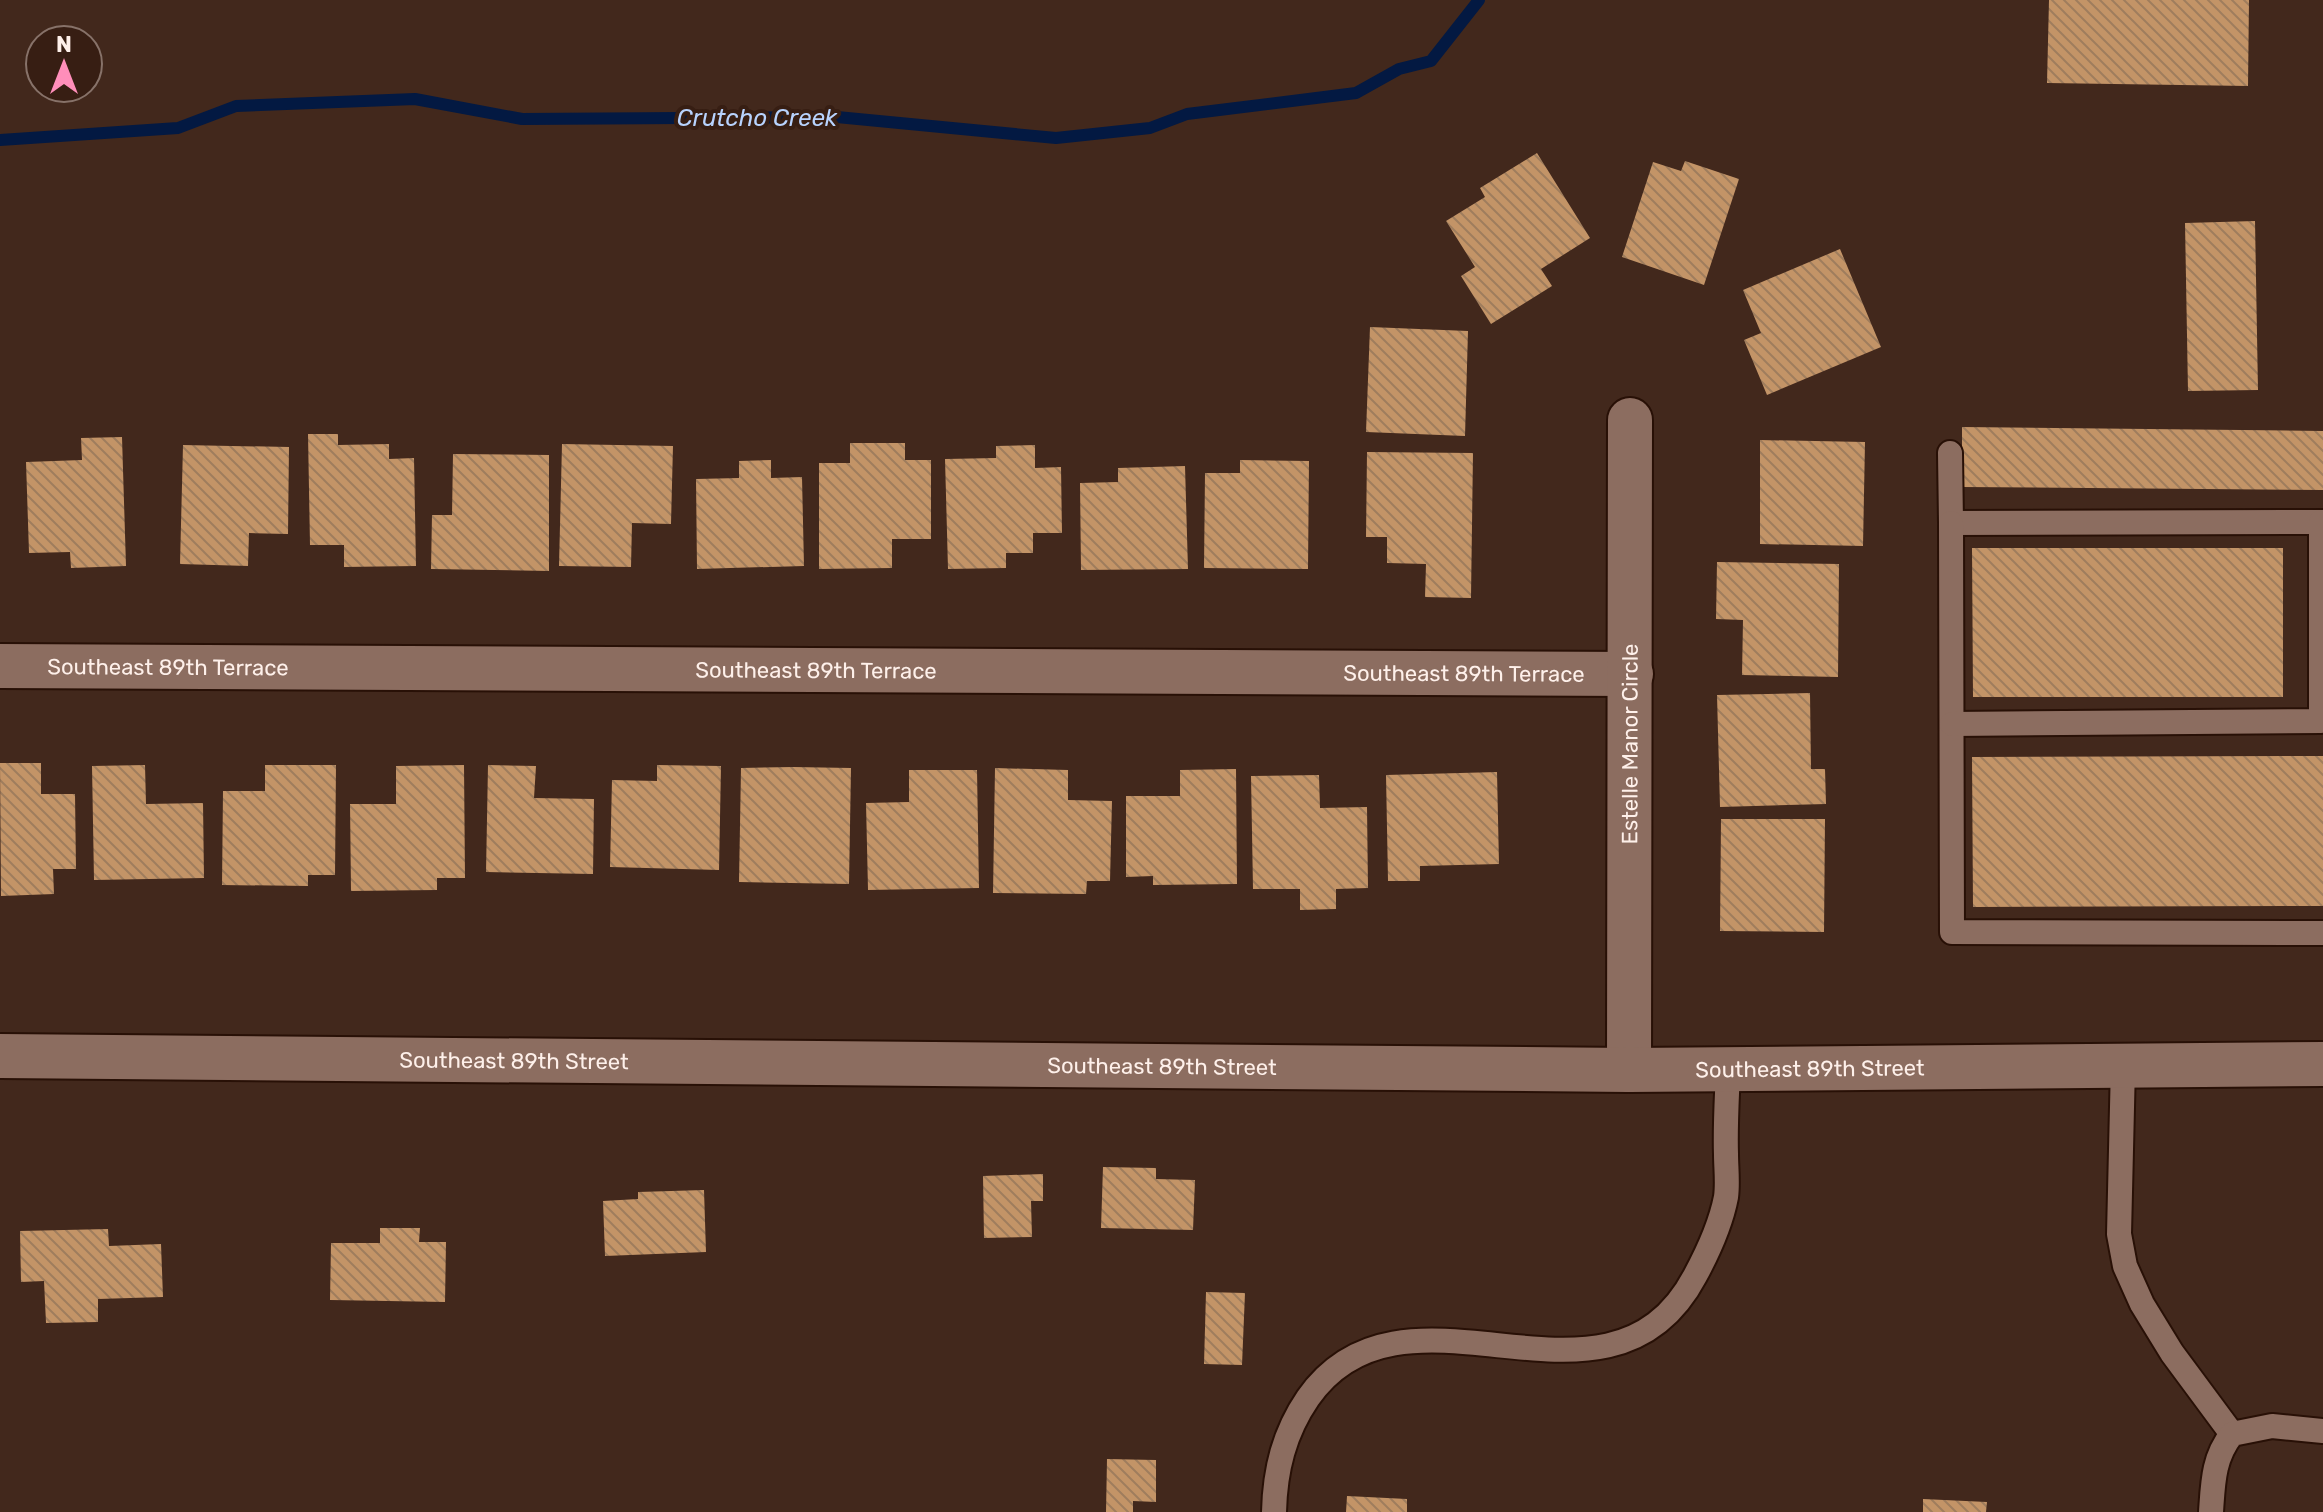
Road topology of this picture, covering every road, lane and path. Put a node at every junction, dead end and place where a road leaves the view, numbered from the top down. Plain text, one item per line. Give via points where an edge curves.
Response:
1 (1630, 420) dead end
2 (1950, 453) dead end
3 (2322, 522) edge
4 (1951, 523) junction
5 (0, 666) edge
6 (1631, 674) junction
7 (2322, 721) edge
8 (1952, 724) junction
9 (2323, 933) edge
10 (0, 1056) edge
11 (2323, 1064) edge
12 (2123, 1065) junction
13 (1728, 1069) junction
14 (1629, 1070) junction
15 (2323, 1431) edge
16 (2232, 1434) junction
17 (1274, 1512) edge
18 (2211, 1512) edge

1 - 6 street, Estelle Manor Circle
2 - 4 lane
3 - 4 lane
3 - 7 lane
4 - 8 lane
5 - 6 street, Southeast 89th Terrace
6 - 14 street, Estelle Manor Circle
7 - 8 lane
8 - 9 lane via 1952,932
10 - 14 street, Southeast 89th Street
11 - 12 street, Southeast 89th Street
12 - 13 street, Southeast 89th Street
12 - 16 lane via 2119,1234 2125,1266 2172,1353
13 - 14 street, Southeast 89th Street
13 - 17 lane via 1726,1196 1706,1256 1683,1300 1652,1331 1610,1347 1534,1351 1423,1339 1354,1354 1322,1378 1289,1426
15 - 16 lane via 2272,1426
16 - 18 lane via 2214,1469

